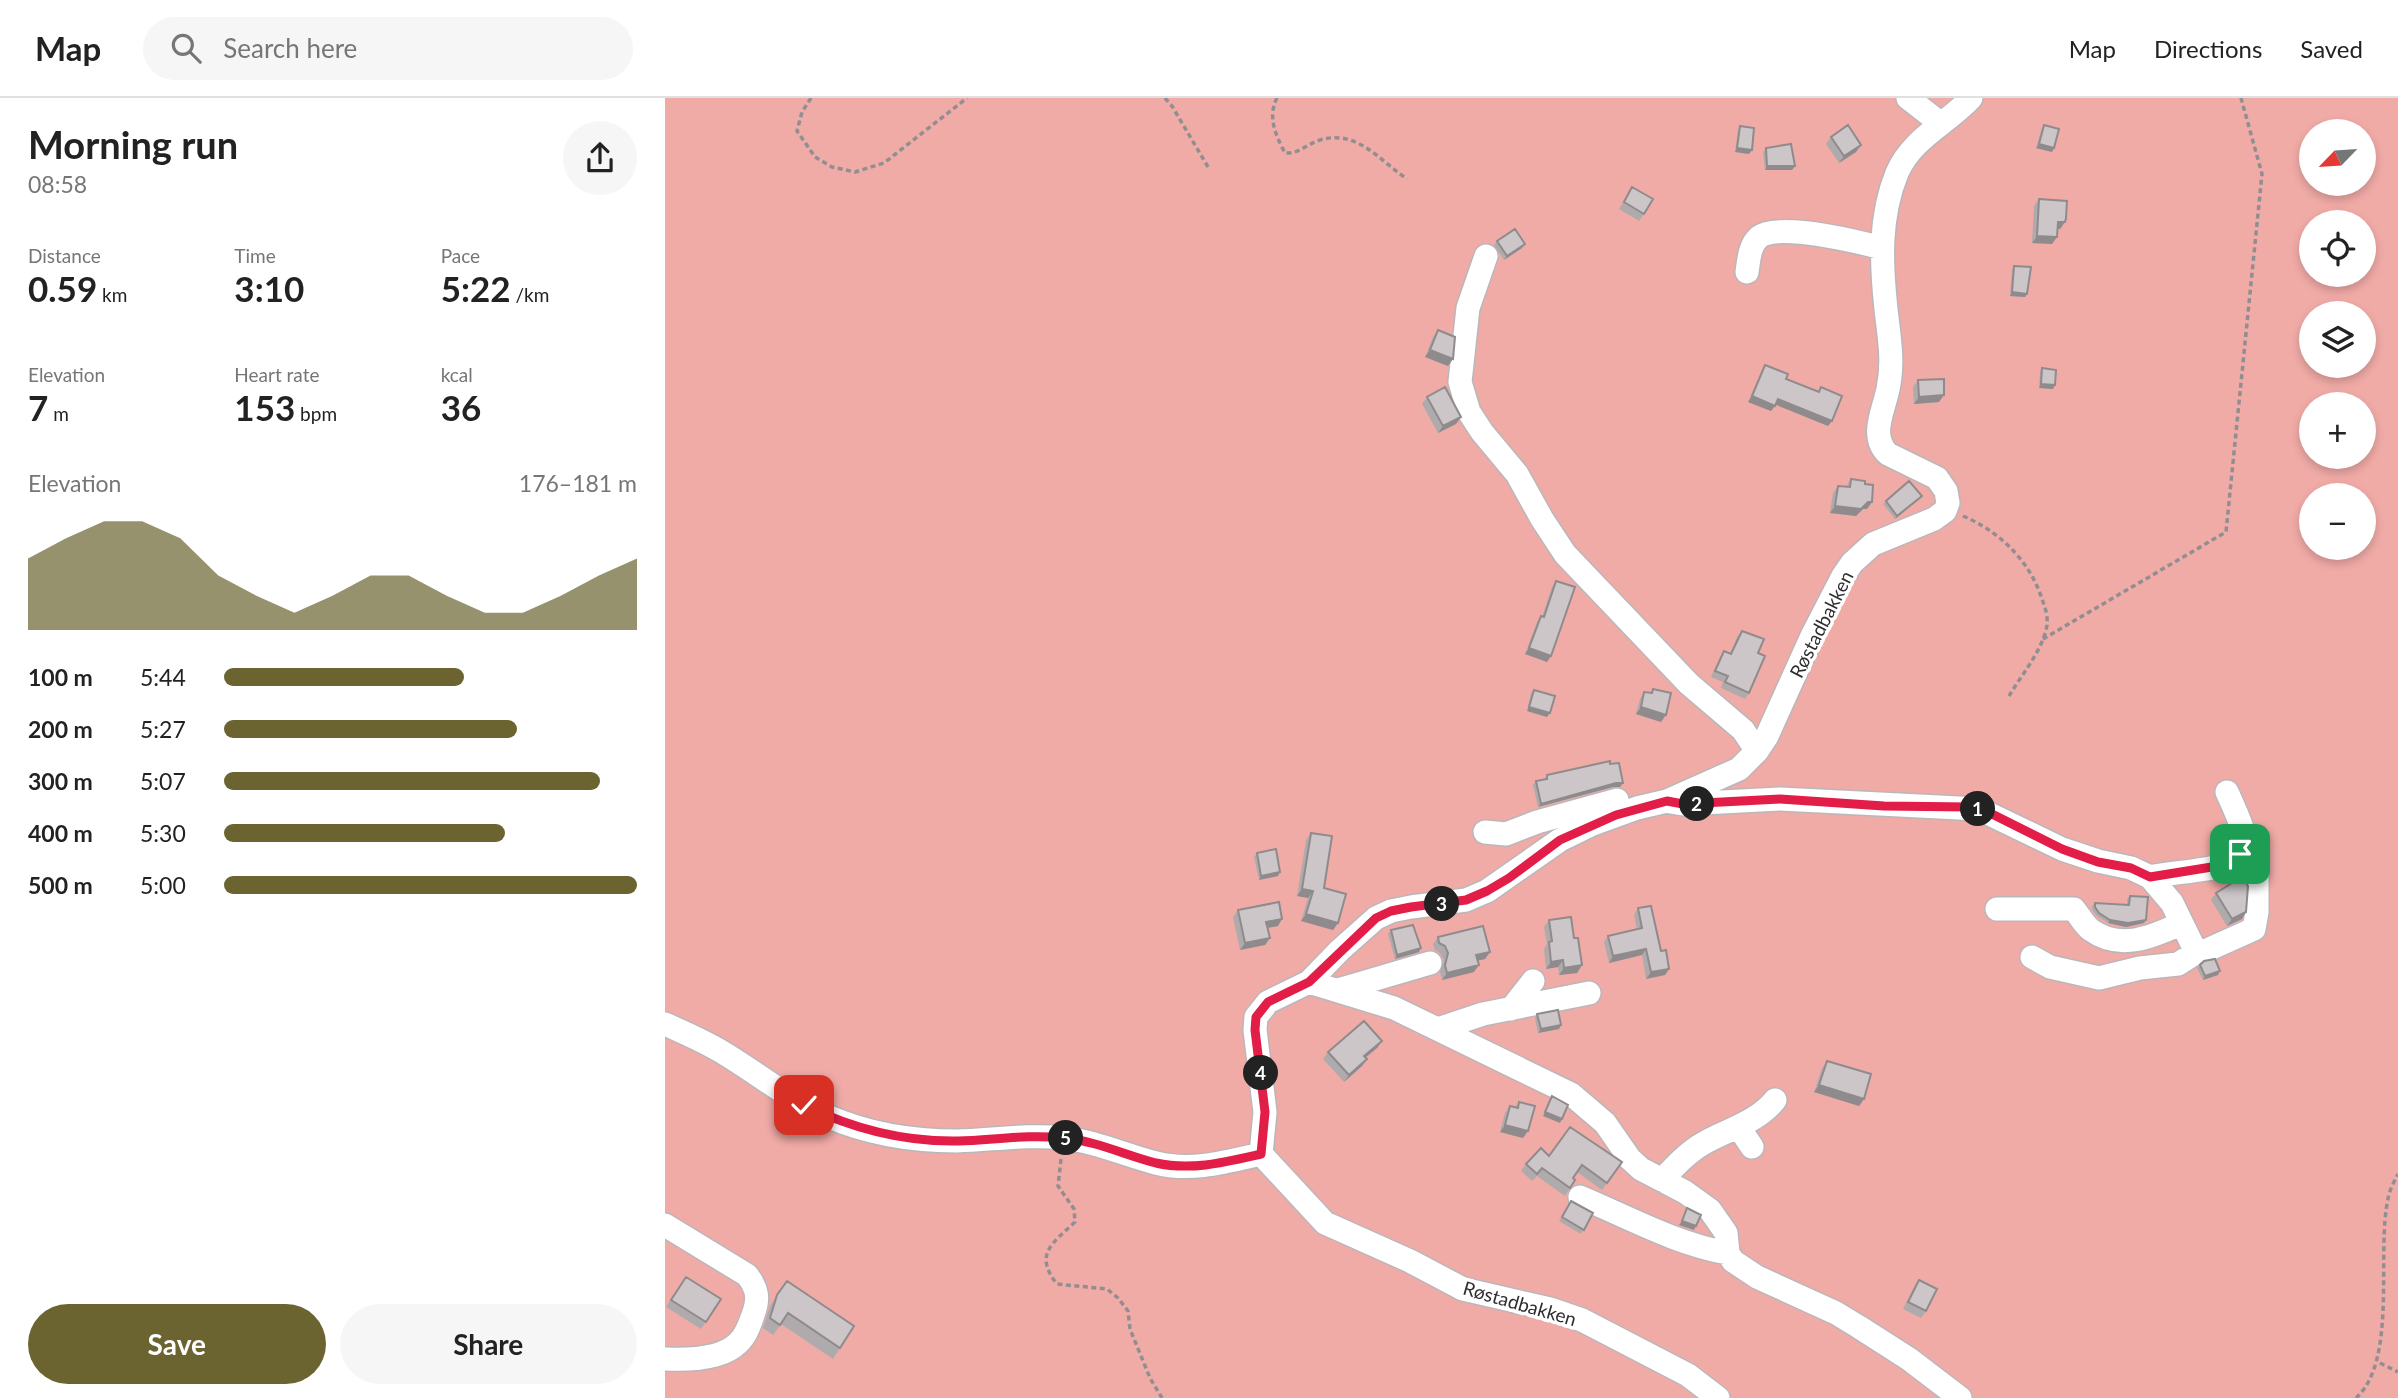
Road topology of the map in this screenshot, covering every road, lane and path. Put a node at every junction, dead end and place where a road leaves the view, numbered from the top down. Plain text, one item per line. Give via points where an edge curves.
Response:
1 (811, 98) edge
2 (967, 98) edge
3 (1165, 98) edge
4 (1277, 98) edge
5 (1908, 98) edge
6 (1971, 98) edge
7 (2241, 98) edge
8 (1940, 122) junction
9 (1208, 167) dead end
10 (1407, 179) dead end
11 (1882, 248) junction
12 (1486, 256) dead end
13 (1747, 272) dead end
14 (1945, 511) junction
15 (2043, 639) junction
16 (2009, 696) dead end
17 (1757, 751) junction
18 (2227, 792) dead end
19 (1675, 797) junction
20 (1485, 832) dead end
21 (2257, 875) dead end
22 (2150, 877) junction
23 (1997, 909) dead end
24 (2180, 924) junction
25 (2194, 948) junction
26 (2032, 957) dead end
27 (1430, 963) dead end
28 (1533, 981) dead end
29 (1309, 982) junction
30 (1335, 991) junction
31 (1589, 993) dead end
32 (1511, 1009) junction
33 (665, 1024) edge
34 (1441, 1028) junction
35 (1775, 1100) dead end
36 (1735, 1129) junction
37 (1065, 1138) junction
38 (1752, 1147) dead end
39 (1261, 1154) junction
40 (2398, 1174) edge
41 (1662, 1180) junction
42 (1580, 1197) dead end
43 (665, 1225) edge
44 (1728, 1253) junction
45 (665, 1359) edge
46 (2380, 1363) junction
47 (2398, 1372) edge
48 (1162, 1398) edge
49 (1718, 1398) edge
50 (1960, 1398) edge
51 (2356, 1398) edge

1 - 2 path via 796,131 815,157 855,172 884,163
3 - 9 path
4 - 10 path via 1272,109 1275,134 1285,153 1294,154 1318,140 1350,139
5 - 8 street
6 - 8 street
7 - 15 path via 2262,174 2226,532
8 - 11 street via 1897,172 1887,200
11 - 13 street via 1815,234 1761,235 1751,246
11 - 14 street via 1892,348 1879,438 1888,454 1937,478 1947,491
12 - 17 street via 1468,308 1459,382 1469,412 1517,474 1565,554 1689,684 1743,730
14 - 15 path via 1982,524 2020,558 2039,587 2046,610
14 - 17 street, Røstadbakken via 1873,544 1853,563
15 - 16 path
17 - 19 street, Røstadbakken via 1730,775
18 - 22 street, Røstadbakken via 2242,828 2243,841 2235,860
19 - 20 street, Røstadbakken via 1675,787 1664,785 1506,834
19 - 22 street, Røstadbakken via 1683,804 1780,799 1969,807 2062,849
19 - 29 street, Røstadbakken via 1616,815 1560,840 1509,878 1466,900 1391,911 1376,918
21 - 25 street via 2254,929 2205,951
22 - 24 street via 2172,903
23 - 24 street via 2074,909 2090,929 2113,941 2137,940
24 - 25 street
25 - 26 street via 2192,955 2178,964 2099,978 2050,967
27 - 30 street
28 - 32 street
29 - 30 street
29 - 39 street, Røstadbakken via 1268,1002 1256,1017 1265,1112
30 - 34 street via 1363,997
31 - 32 street
32 - 34 street
33 - 37 street via 721,1052 804,1105 855,1127 921,1140
34 - 41 street via 1577,1097 1605,1123 1630,1159
35 - 36 street
36 - 38 street
36 - 41 street via 1703,1143
37 - 39 street via 1158,1163 1201,1167
37 - 48 path via 1058,1186 1074,1209 1075,1222 1048,1248 1049,1273 1058,1284 1107,1289 1118,1298 1128,1311 1130,1329
39 - 49 street, Røstadbakken via 1325,1223 1463,1289 1582,1320 1668,1364
40 - 46 path via 2385,1220
41 - 44 street via 1710,1210 1725,1233
42 - 44 street via 1674,1238
43 - 45 street via 747,1275 758,1301 740,1342 732,1348 692,1359
44 - 50 street via 1744,1270 1859,1327
46 - 47 path
46 - 51 path via 2366,1390

